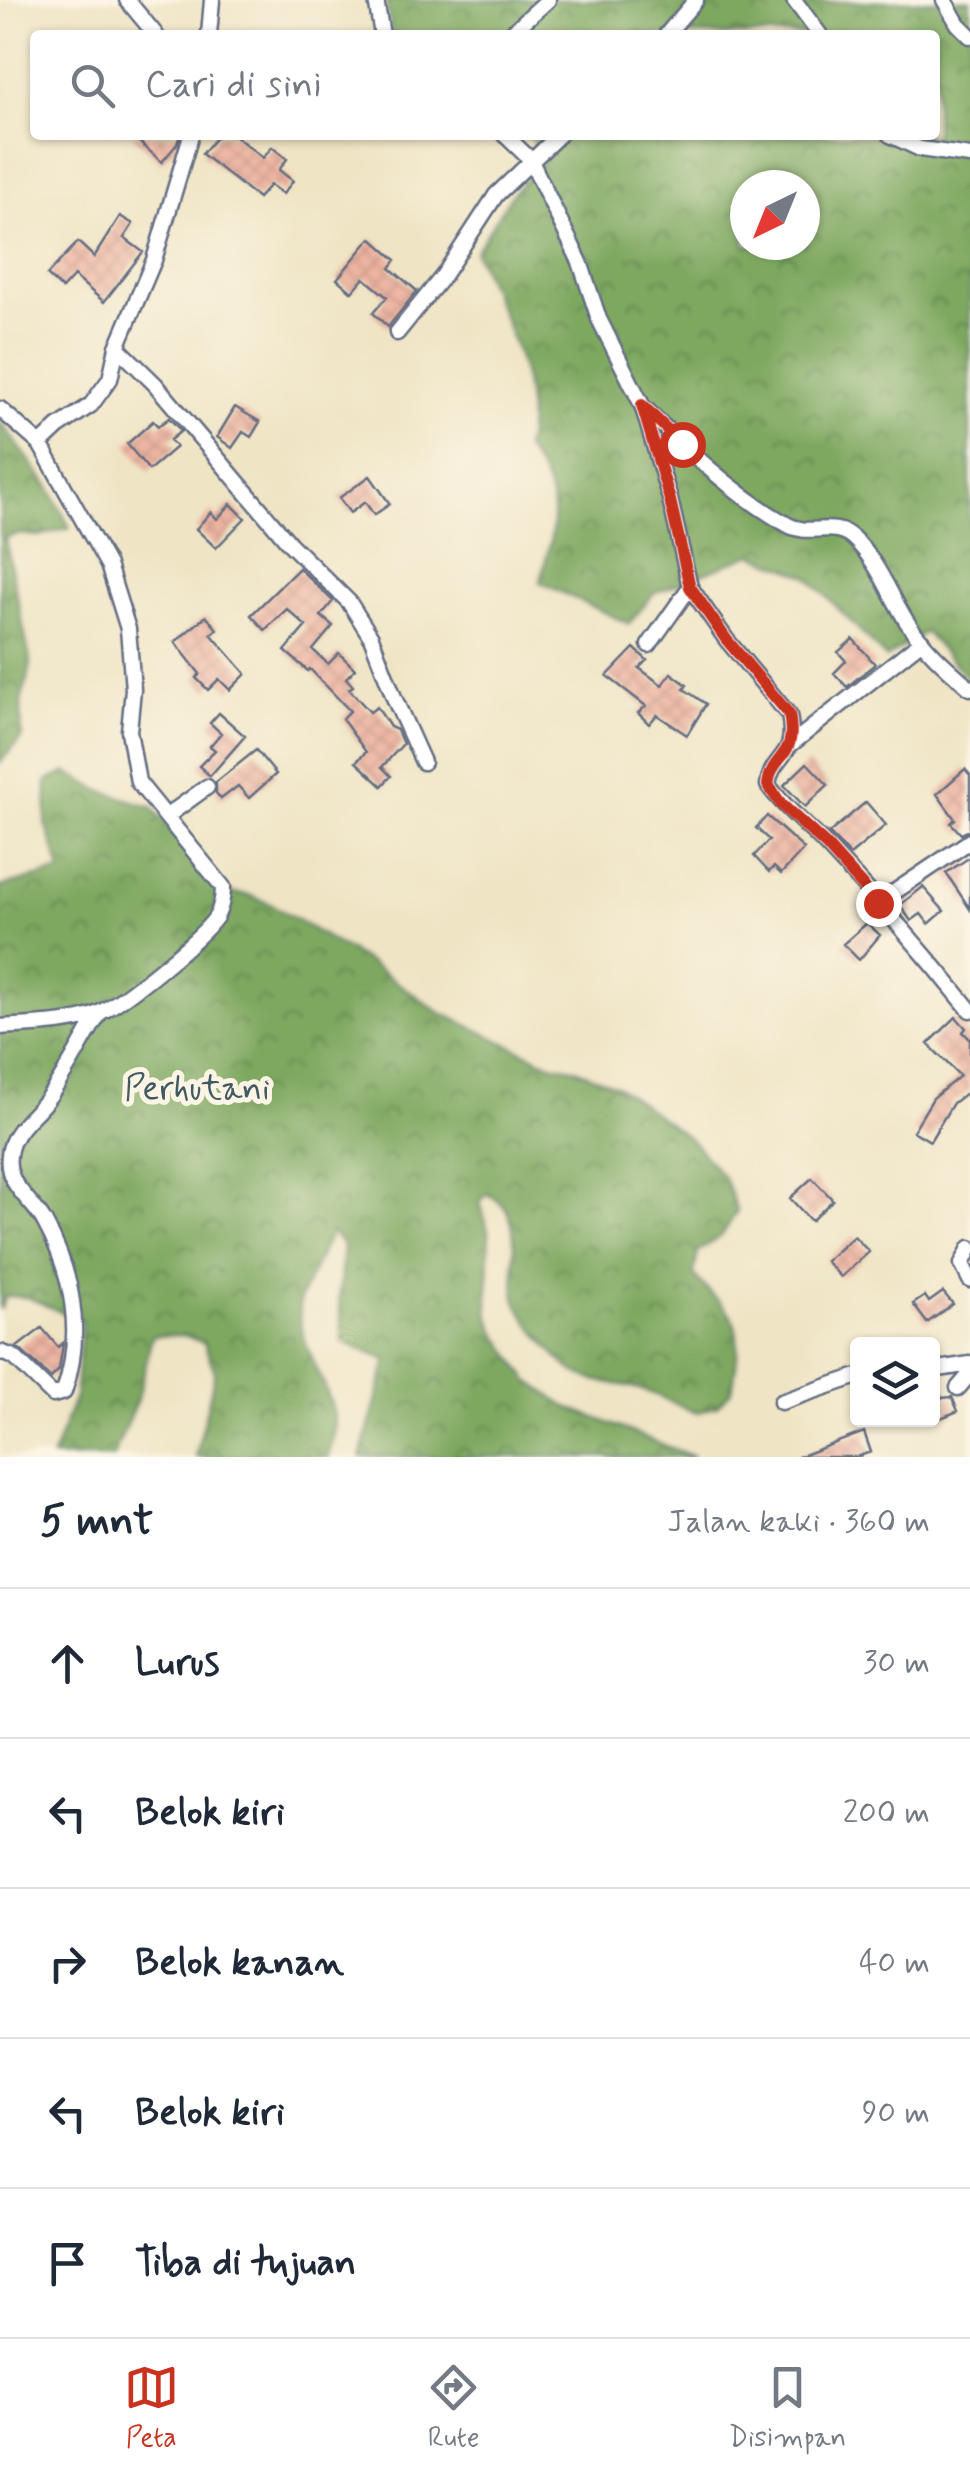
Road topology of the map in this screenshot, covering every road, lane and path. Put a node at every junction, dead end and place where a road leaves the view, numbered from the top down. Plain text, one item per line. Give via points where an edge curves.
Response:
1 (127, 0) edge
2 (212, 0) edge
3 (376, 0) edge
4 (548, 0) edge
5 (696, 0) edge
6 (794, 0) edge
7 (944, 0) edge
8 (152, 30) edge
9 (209, 30) edge
10 (381, 30) edge
11 (515, 30) edge
12 (670, 30) edge
13 (816, 30) edge
14 (970, 36) edge
15 (189, 140) edge
16 (510, 140) edge
17 (552, 140) edge
18 (902, 140) edge
19 (970, 156) edge
20 (530, 159) junction
21 (398, 333) dead end
22 (117, 347) junction
23 (642, 405) junction
24 (0, 409) edge
25 (40, 444) junction
26 (690, 587) junction
27 (922, 641) junction
28 (650, 645) dead end
29 (970, 688) edge
30 (790, 746) junction
31 (424, 762) dead end
32 (206, 788) dead end
33 (167, 816) junction
34 (970, 841) edge
35 (878, 903) junction
36 (970, 1010) edge
37 (100, 1013) junction
38 (0, 1027) edge
39 (970, 1248) edge
40 (970, 1280) edge
41 (0, 1352) edge
42 (970, 1364) edge
43 (940, 1369) edge
44 (970, 1374) edge
45 (850, 1379) edge
46 (958, 1388) dead end
47 (781, 1402) dead end

1 - 8 street
2 - 9 street
3 - 10 street
4 - 11 street
5 - 12 street
6 - 13 street
7 - 14 street
15 - 22 street via 154,260
16 - 20 street
17 - 20 street
18 - 19 street via 920,150
20 - 21 street via 488,205
20 - 23 street
22 - 25 street via 98,398
22 - 31 street via 349,602 371,637
23 - 26 street
23 - 27 street via 711,471 791,527 842,530 852,537
24 - 25 street
25 - 33 street via 121,600 132,661 132,760 138,782
26 - 28 street
26 - 30 street via 789,714
27 - 29 street
27 - 30 street
30 - 35 street via 768,785
32 - 33 street
33 - 37 street via 223,887 223,900 189,946
34 - 35 street
35 - 36 street
37 - 38 street
37 - 41 street via 48,1098 19,1128 9,1156 12,1182 42,1218 72,1297 74,1363 64,1392 53,1395 14,1356
39 - 40 street via 962,1264
42 - 43 street
44 - 46 street
45 - 47 street

